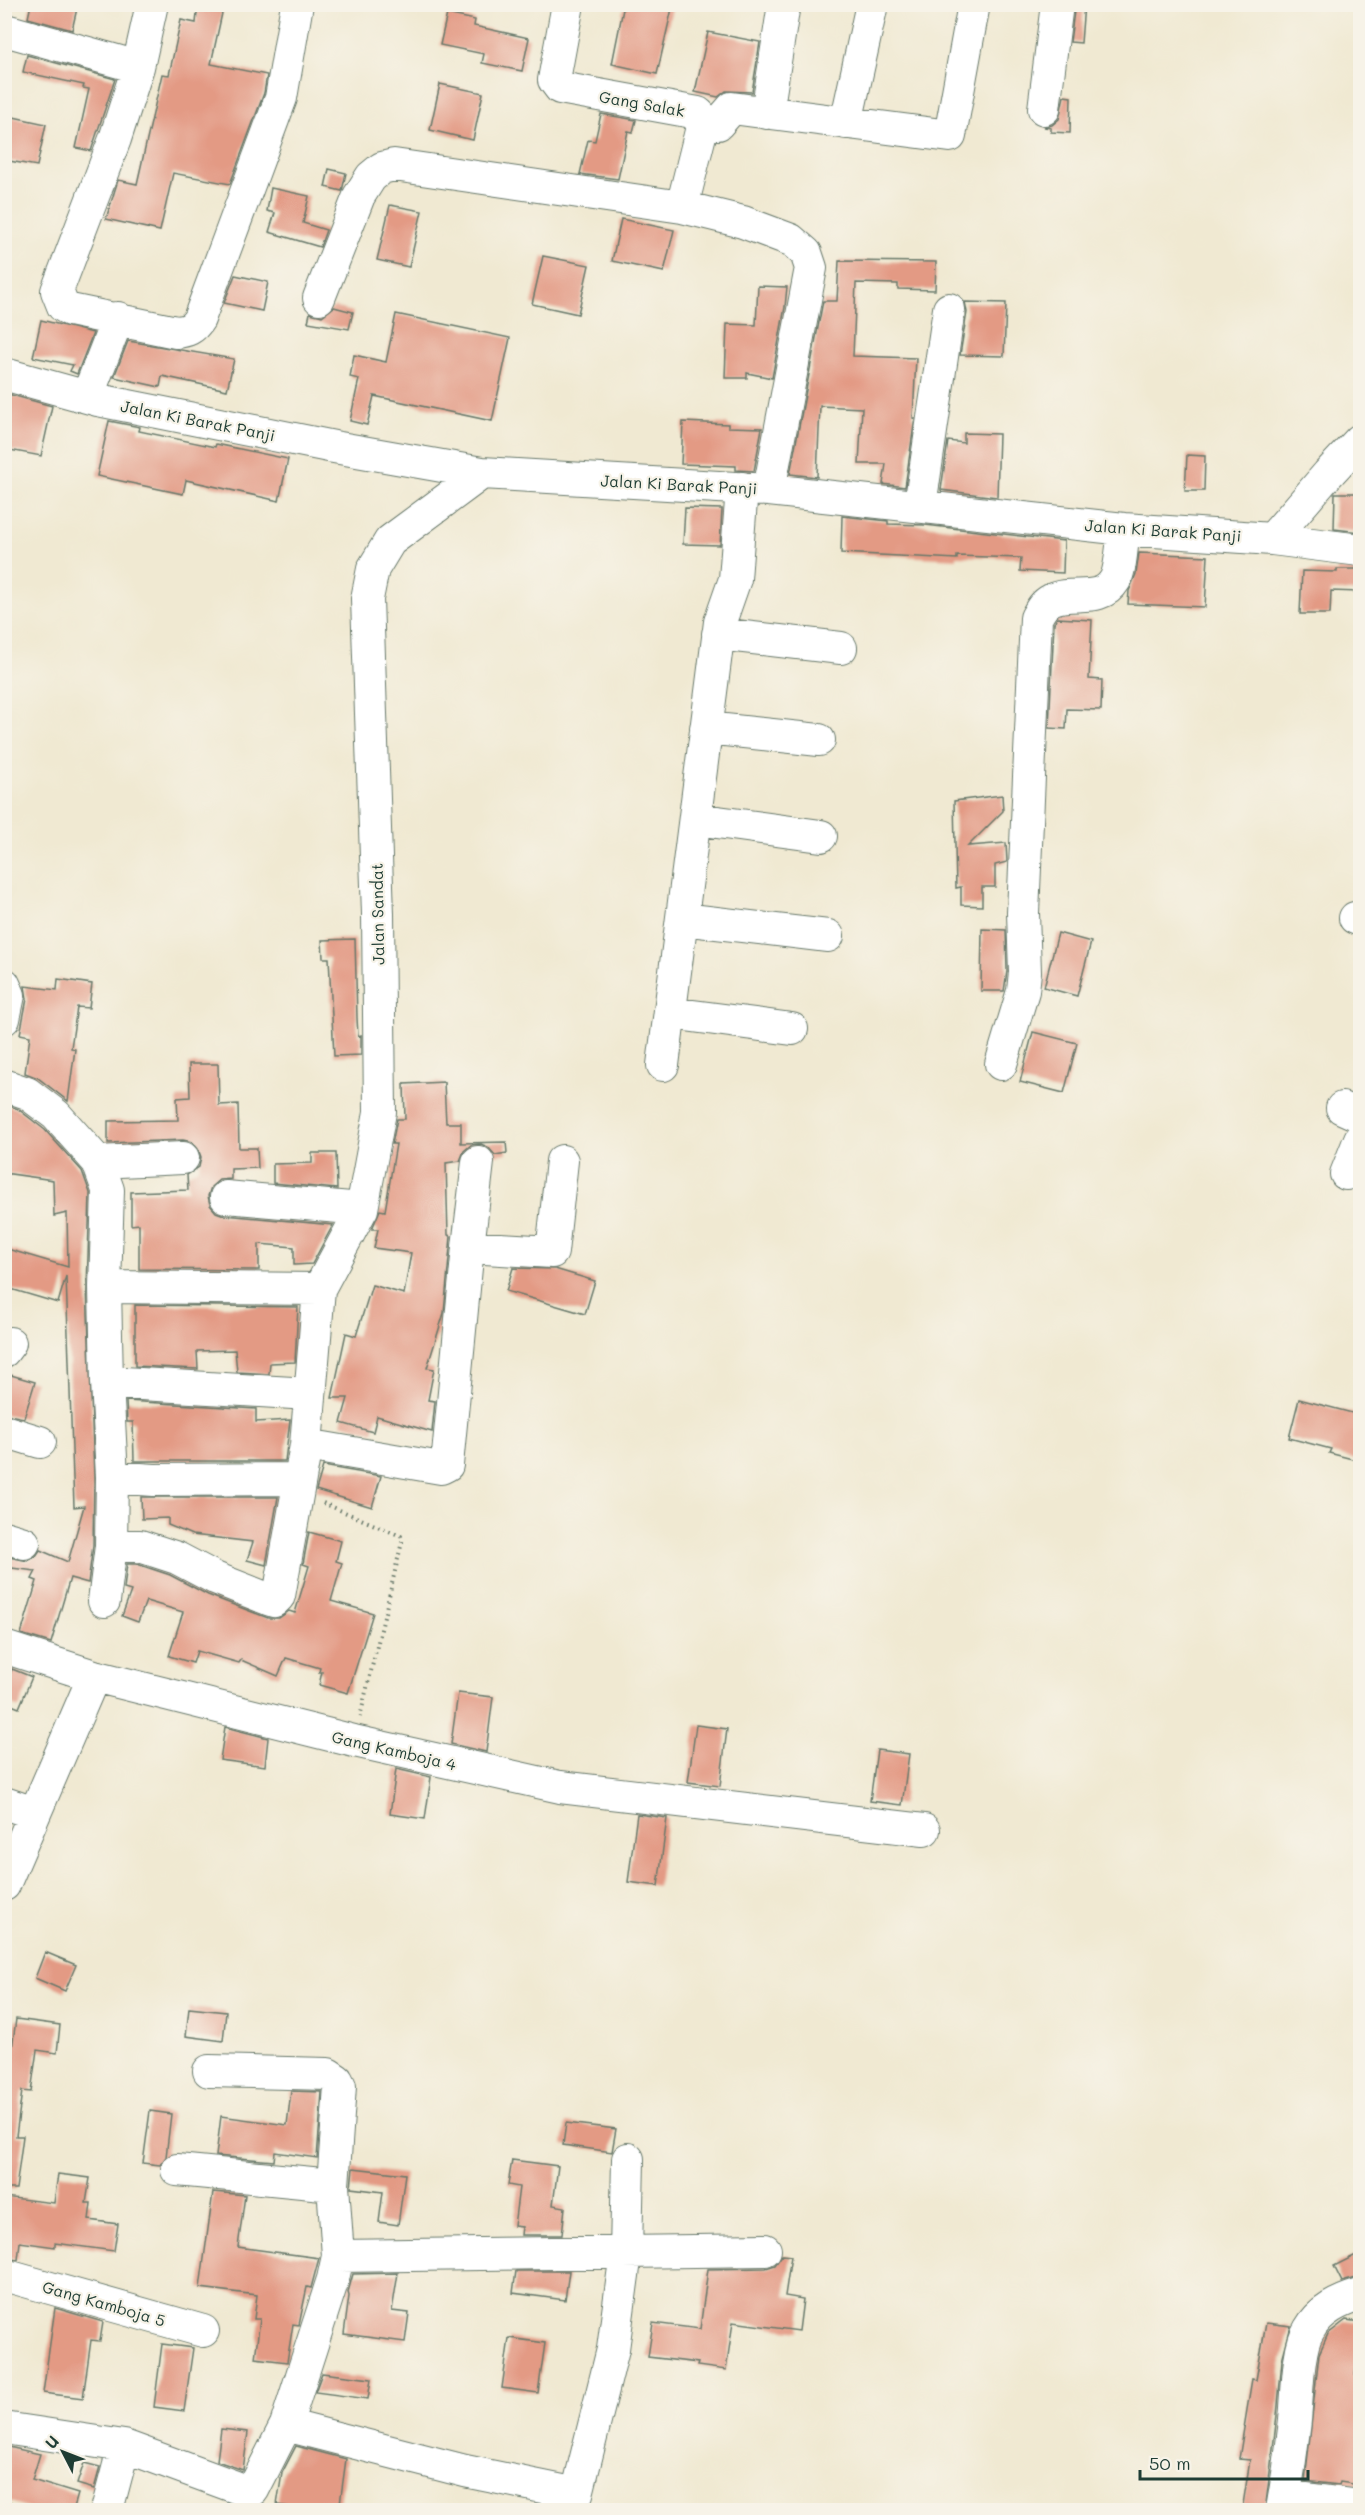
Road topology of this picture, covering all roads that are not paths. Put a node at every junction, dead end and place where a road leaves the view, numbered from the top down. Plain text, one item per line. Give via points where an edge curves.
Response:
1 (9, 4) edge
2 (152, 4) edge
3 (297, 4) edge
4 (568, 4) edge
5 (784, 4) edge
6 (872, 4) edge
7 (974, 4) edge
8 (1057, 4) edge
9 (5, 31) edge
10 (138, 67) junction
11 (1044, 109) dead end
12 (767, 113) junction
13 (846, 123) junction
14 (703, 124) junction
15 (682, 207) junction
16 (319, 298) dead end
17 (950, 309) dead end
18 (118, 318) junction
19 (4, 374) edge
20 (87, 397) junction
21 (1360, 440) edge
22 (482, 473) junction
23 (755, 489) junction
24 (920, 506) junction
25 (1124, 529) junction
26 (1272, 539) junction
27 (1360, 550) edge
28 (718, 634) junction
29 (841, 648) dead end
30 (706, 728) junction
31 (819, 740) dead end
32 (695, 819) junction
33 (821, 836) dead end
34 (682, 919) junction
35 (828, 936) dead end
36 (4, 984) edge
37 (670, 1013) junction
38 (4, 1019) edge
39 (792, 1029) dead end
40 (1001, 1064) dead end
41 (663, 1065) dead end
42 (4, 1085) edge
43 (1360, 1139) edge
44 (183, 1158) dead end
45 (562, 1161) dead end
46 (98, 1162) junction
47 (478, 1162) dead end
48 (1346, 1174) dead end
49 (226, 1197) dead end
50 (362, 1209) junction
51 (468, 1247) junction
52 (105, 1287) junction
53 (319, 1289) junction
54 (107, 1382) junction
55 (309, 1394) junction
56 (4, 1431) edge
57 (40, 1442) dead end
58 (306, 1444) junction
59 (112, 1477) junction
60 (298, 1485) junction
61 (111, 1546) junction
62 (104, 1601) dead end
63 (4, 1647) edge
64 (94, 1676) junction
65 (4, 1803) edge
66 (34, 1813) junction
67 (924, 1830) dead end
68 (4, 1885) edge
69 (209, 2071) dead end
70 (628, 2159) dead end
71 (177, 2170) dead end
72 (333, 2185) junction
73 (765, 2250) dead end
74 (626, 2253) junction
75 (338, 2256) junction
76 (4, 2275) edge
77 (1360, 2295) edge
78 (203, 2331) dead end
79 (286, 2426) junction
80 (4, 2428) edge
81 (124, 2446) junction
82 (250, 2500) edge
83 (575, 2502) edge
84 (1283, 2503) edge
85 (1360, 2506) edge
86 (107, 2511) edge

1 - 9 street
2 - 10 street
3 - 18 street via 281,98 196,325 188,331 176,332
4 - 14 street, Gang Salak via 554,80 560,88 699,113
5 - 12 street
6 - 13 street
7 - 13 street via 950,136
8 - 11 street
9 - 10 street
10 - 18 street via 57,291 63,306 70,310
12 - 13 street
12 - 14 street via 732,108 718,124
14 - 15 street, Gang Salak
15 - 16 street via 394,165 382,168 371,177 360,196
15 - 23 street via 743,222 791,240 806,253 811,268
17 - 24 street
18 - 20 street
19 - 20 street, Jalan Ki Barak Panji
20 - 22 street, Jalan Ki Barak Panji
21 - 26 street
22 - 23 street, Jalan Ki Barak Panji
22 - 50 street, Jalan Sandat via 390,541 373,569 367,599 378,914 380,1112
23 - 24 street, Jalan Ki Barak Panji
23 - 28 street
24 - 25 street, Jalan Ki Barak Panji
25 - 26 street, Jalan Ki Barak Panji
25 - 40 street via 1116,579 1099,594 1052,599 1036,618 1023,913 1025,972 1023,992
26 - 27 street, Jalan Ki Barak Panji
28 - 29 street
28 - 30 street
30 - 31 street
30 - 32 street
32 - 33 street
32 - 34 street
34 - 35 street
34 - 37 street
36 - 38 street via 9,995
37 - 39 street
37 - 41 street
42 - 46 street via 27,1093 56,1115
43 - 48 street
44 - 46 street
45 - 51 street via 552,1252
46 - 52 street via 108,1190
47 - 51 street
49 - 50 street
50 - 53 street, Jalan Sandat
51 - 58 street via 447,1465 441,1468
52 - 53 street
52 - 54 street
53 - 55 street, Jalan Sandat
54 - 55 street
54 - 59 street
55 - 58 street, Jalan Sandat
56 - 57 street
58 - 60 street, Jalan Sandat
59 - 60 street
59 - 61 street
60 - 61 street, Jalan Sandat via 279,1596 274,1601 177,1558 140,1546
61 - 62 street
63 - 64 street, Gang Kamboja 4
64 - 66 street
64 - 67 street, Gang Kamboja 4 via 560,1787
65 - 66 street
66 - 68 street
69 - 72 street via 328,2074 338,2080
70 - 74 street
71 - 72 street
72 - 75 street
73 - 74 street
74 - 75 street
74 - 83 street via 613,2349
75 - 79 street
76 - 78 street, Gang Kamboja 5
77 - 84 street via 1330,2307 1307,2333
79 - 82 street
79 - 83 street
80 - 81 street
81 - 82 street via 241,2488
81 - 86 street
84 - 85 street

